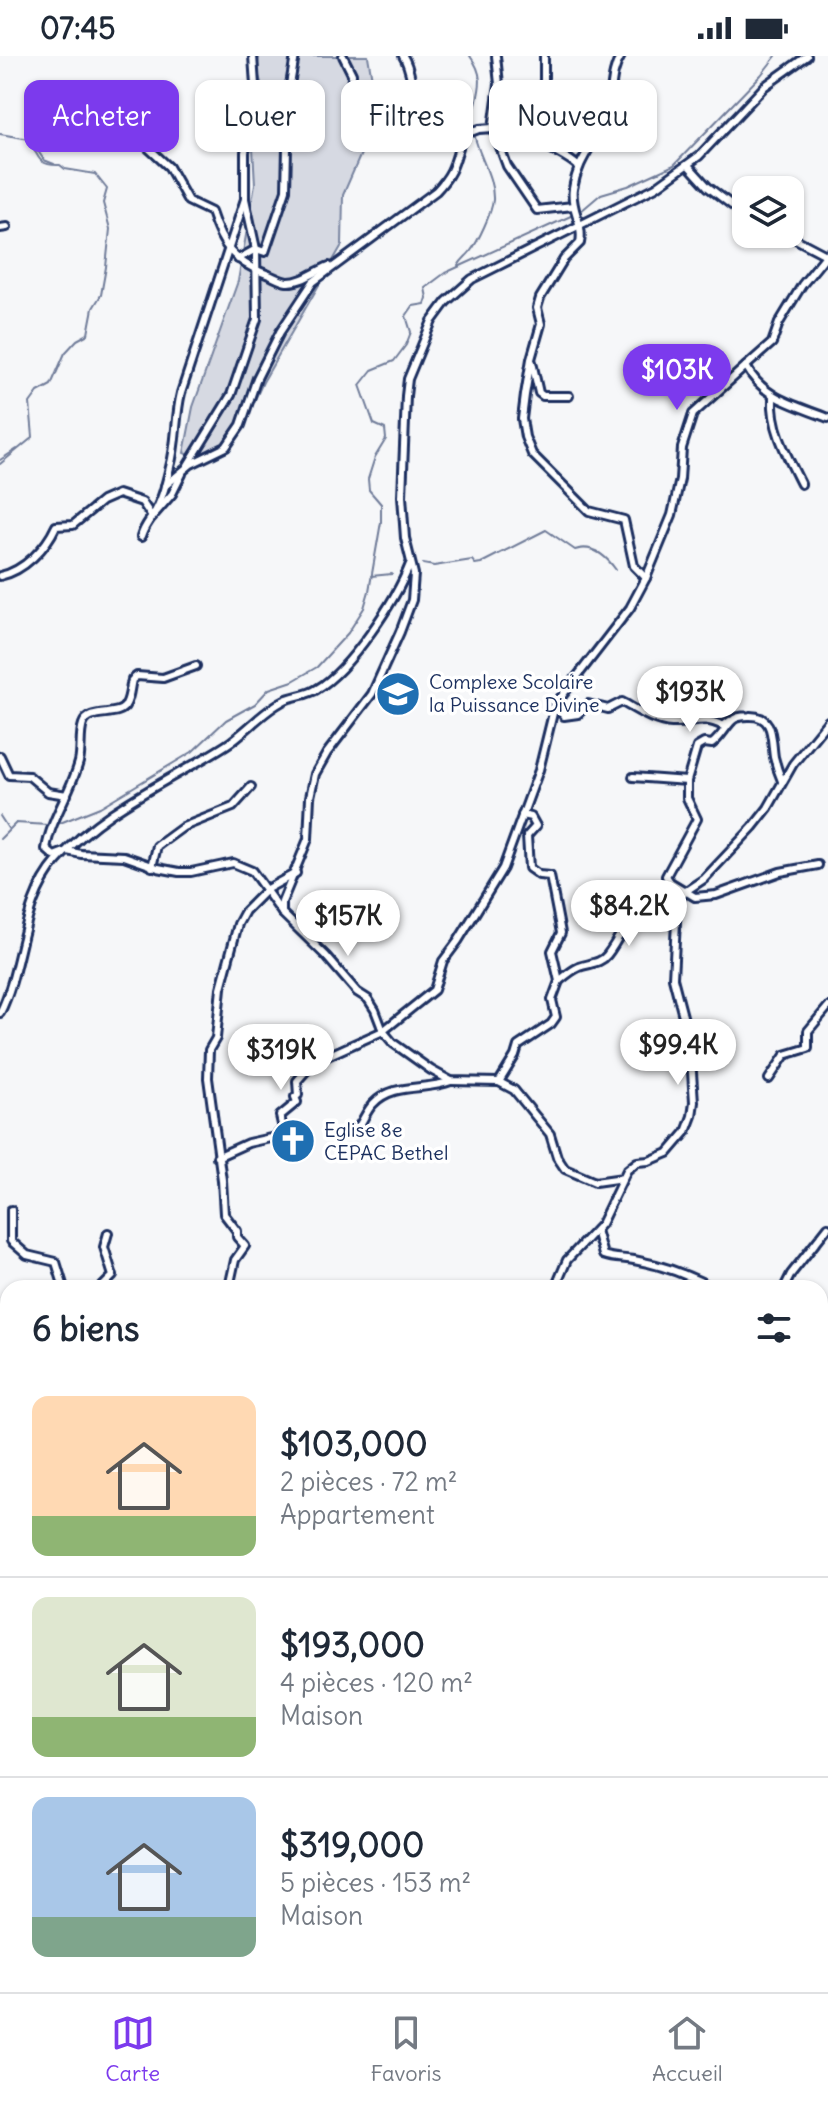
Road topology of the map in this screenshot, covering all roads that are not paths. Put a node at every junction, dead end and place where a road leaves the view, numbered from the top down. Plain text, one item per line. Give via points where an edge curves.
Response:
1 (253, 56) edge
2 (295, 56) edge
3 (343, 56) edge
4 (403, 56) edge
5 (496, 56) edge
6 (544, 56) edge
7 (621, 56) edge
8 (807, 56) edge
9 (352, 80) edge
10 (412, 80) edge
11 (499, 80) edge
12 (153, 152) edge
13 (459, 152) edge
14 (502, 152) edge
15 (688, 165) junction
16 (579, 167) junction
17 (245, 199) junction
18 (732, 205) edge
19 (573, 206) junction
20 (581, 223) junction
21 (804, 243) edge
22 (256, 249) junction
23 (229, 251) junction
24 (827, 254) edge
25 (238, 259) junction
26 (338, 261) junction
27 (255, 270) junction
28 (531, 359) junction
29 (746, 366) junction
30 (569, 396) dead end
31 (773, 397) junction
32 (828, 418) edge
33 (183, 471) junction
34 (801, 484) dead end
35 (165, 486) junction
36 (152, 517) junction
37 (141, 537) dead end
38 (410, 564) junction
39 (0, 576) edge
40 (646, 578) junction
41 (196, 666) dead end
42 (555, 705) junction
43 (733, 719) junction
44 (828, 721) edge
45 (0, 756) edge
46 (633, 777) dead end
47 (687, 781) junction
48 (782, 781) junction
49 (251, 787) dead end
50 (67, 795) junction
51 (522, 815) junction
52 (67, 851) junction
53 (818, 865) dead end
54 (152, 867) junction
55 (296, 873) junction
56 (670, 882) junction
57 (267, 889) junction
58 (686, 891) junction
59 (282, 913) junction
60 (559, 981) junction
61 (828, 1007) edge
62 (0, 1013) edge
63 (383, 1031) junction
64 (769, 1079) dead end
65 (451, 1081) junction
66 (499, 1082) junction
67 (359, 1126) dead end
68 (217, 1157) junction
69 (623, 1178) junction
70 (11, 1210) dead end
71 (828, 1227) edge
72 (596, 1230) junction
73 (108, 1233) dead end
74 (62, 1280) edge
75 (109, 1280) edge
76 (230, 1280) edge
77 (558, 1280) edge
78 (699, 1280) edge
79 (788, 1280) edge

1 - 17 street via 255,118 245,152
2 - 22 street via 283,125 286,190 265,252
3 - 9 street
4 - 10 street
5 - 11 street
6 - 16 street via 544,81 535,100 536,137
7 - 16 street via 604,122
8 - 15 street via 765,86
12 - 23 street via 169,167 188,201 211,212
13 - 26 street via 450,177 436,191
14 - 19 street via 537,210
15 - 18 street
15 - 20 street via 656,187
16 - 19 street
17 - 22 street
17 - 23 street
19 - 20 street
20 - 28 street via 580,243 540,298 541,324
20 - 38 street via 472,279 432,321 406,396 402,496
21 - 24 street
22 - 25 street
22 - 27 street
23 - 25 street
23 - 35 street via 175,415
24 - 29 street via 802,285 772,343
25 - 27 street
26 - 27 street via 286,282
26 - 33 street via 313,282 292,311 226,447
27 - 33 street via 257,319 242,365 221,413
28 - 30 street via 539,393
28 - 40 street via 522,419 532,454 589,511 624,520 634,566
29 - 31 street
29 - 40 street via 693,414 672,515
31 - 32 street
31 - 34 street via 784,451
33 - 35 street
33 - 36 street
35 - 36 street
36 - 37 street
36 - 39 street via 142,502 118,494 73,525 56,526 19,570
38 - 52 street via 399,590 334,676 307,694 283,701 230,743 94,824
38 - 55 street via 414,585 408,615 372,694 315,774 308,839
40 - 42 street via 630,608
41 - 50 street via 163,678 137,676 122,710 89,718 83,724 79,762
42 - 43 street via 564,716 578,714 588,704 608,709 622,702 671,723 708,718 723,726
42 - 51 street
43 - 47 street via 716,741 697,747
43 - 48 street via 760,716 769,723
44 - 48 street
45 - 50 street via 9,775 29,776 48,792
46 - 47 street
47 - 56 street via 687,798 697,819 666,876
48 - 58 street via 753,827
49 - 54 street via 233,807 183,827 157,846
50 - 52 street via 46,849 54,856
51 - 60 street via 536,826 527,836 529,868 550,876 559,914 561,933 552,951
51 - 63 street via 503,868 443,961 434,990
52 - 54 street via 124,856
52 - 62 street via 37,896
53 - 58 street via 780,872 716,895 695,897
54 - 57 street via 191,872 233,863 252,871
55 - 57 street
55 - 59 street
56 - 58 street
56 - 60 street via 641,897 606,958
57 - 59 street
57 - 68 street via 238,924 221,988 216,1038 209,1050
58 - 69 street via 677,903 673,978 690,1043 692,1116 668,1153 632,1165
59 - 63 street via 368,999
60 - 66 street via 552,1000 556,1017 518,1046
61 - 64 street via 808,1031 808,1048 785,1055
63 - 65 street via 406,1054
63 - 68 street via 314,1062 297,1081 297,1102 280,1116 283,1129 275,1137
65 - 66 street
65 - 67 street via 381,1098
66 - 69 street via 526,1101 550,1134 565,1169 595,1182
68 - 76 street via 224,1214 245,1246
69 - 72 street
70 - 74 street via 11,1241 27,1255 56,1262
71 - 79 street
72 - 77 street via 567,1260
72 - 78 street via 603,1255
73 - 75 street via 104,1247 113,1276

